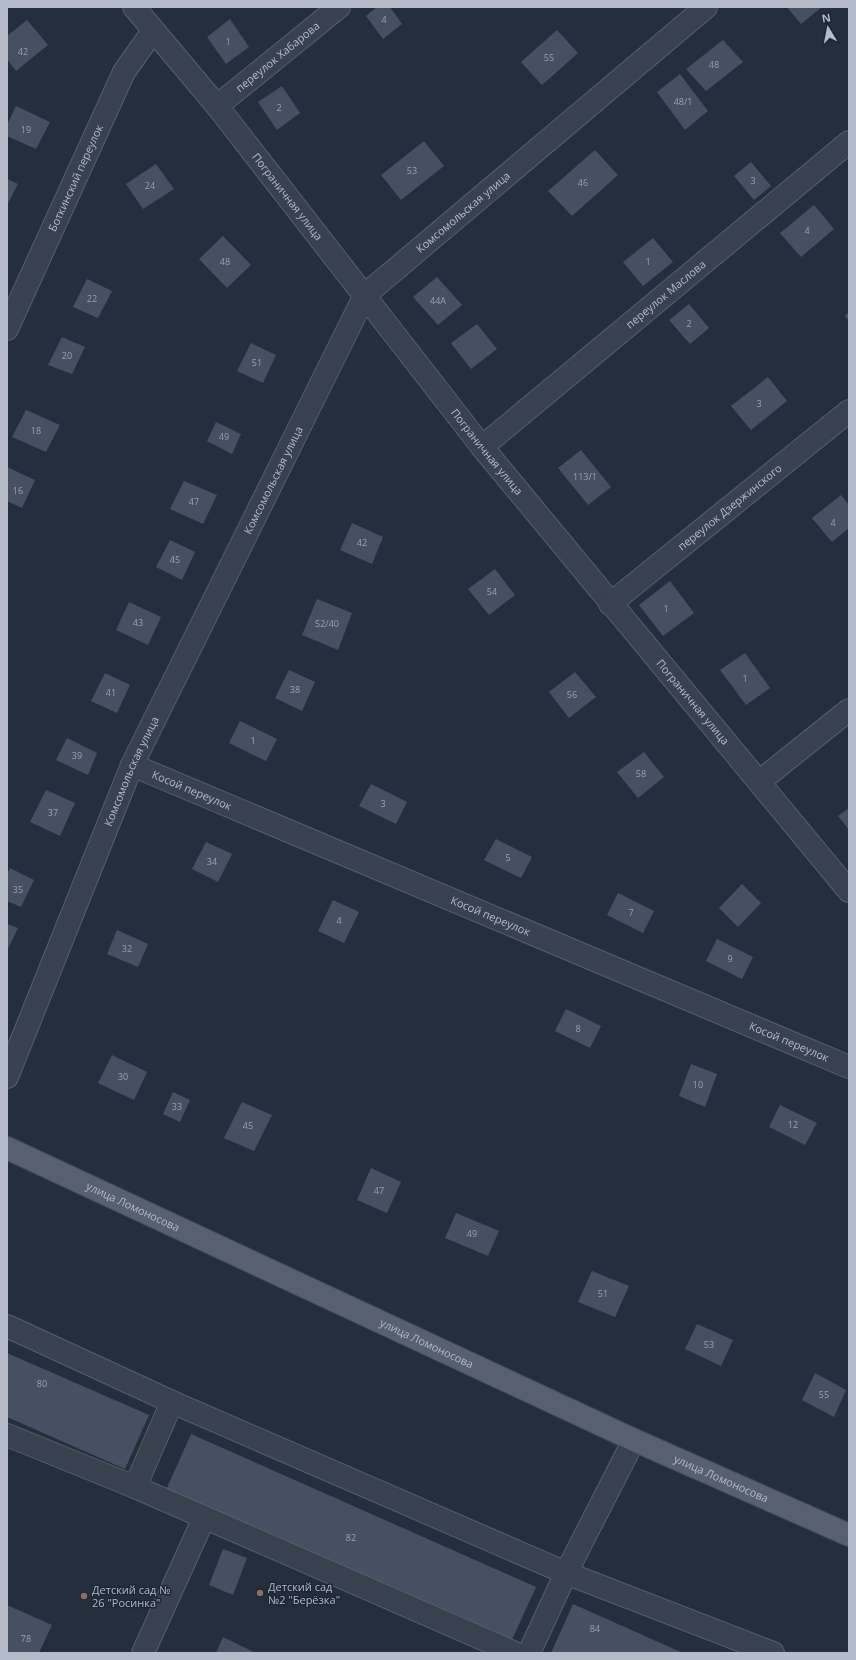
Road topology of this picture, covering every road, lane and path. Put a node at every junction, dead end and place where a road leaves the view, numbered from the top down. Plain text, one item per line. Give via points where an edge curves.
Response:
1 (134, 7) edge
2 (338, 7) edge
3 (706, 7) edge
4 (153, 32) junction
5 (217, 106) junction
6 (849, 142) edge
7 (365, 295) junction
8 (7, 329) edge
9 (849, 411) edge
10 (482, 447) junction
11 (610, 604) junction
12 (849, 710) edge
13 (132, 765) junction
14 (760, 781) junction
15 (849, 890) edge
16 (849, 1067) edge
17 (7, 1077) edge
18 (7, 1148) edge
19 (7, 1326) edge
20 (172, 1402) junction
21 (7, 1435) edge
22 (634, 1440) junction
23 (135, 1487) junction
24 (204, 1518) junction
25 (849, 1535) edge
26 (566, 1573) junction
27 (143, 1653) edge
28 (515, 1653) edge
29 (530, 1653) edge
30 (773, 1653) edge

1 - 4 street, Пограничная улица
2 - 5 street, переулок Хабарова
3 - 7 street, Комсомольская улица
4 - 5 street, Пограничная улица
4 - 8 street, Боткинский переулок via 124,72
5 - 7 street, Пограничная улица
6 - 10 street, переулок Маслова
7 - 10 street, Пограничная улица
7 - 13 street, Комсомольская улица
9 - 11 street, переулок Дзержинского
10 - 11 street, Пограничная улица
11 - 14 street, Пограничная улица
12 - 14 street
13 - 16 street, Косой переулок
13 - 17 street, Комсомольская улица
14 - 15 street, Пограничная улица
18 - 22 main road, улица Ломоносова
19 - 20 street
20 - 23 street
20 - 26 street
21 - 23 street
22 - 25 main road, улица Ломоносова
22 - 26 street
23 - 24 street
24 - 27 street
24 - 28 street
26 - 29 street
26 - 30 street

